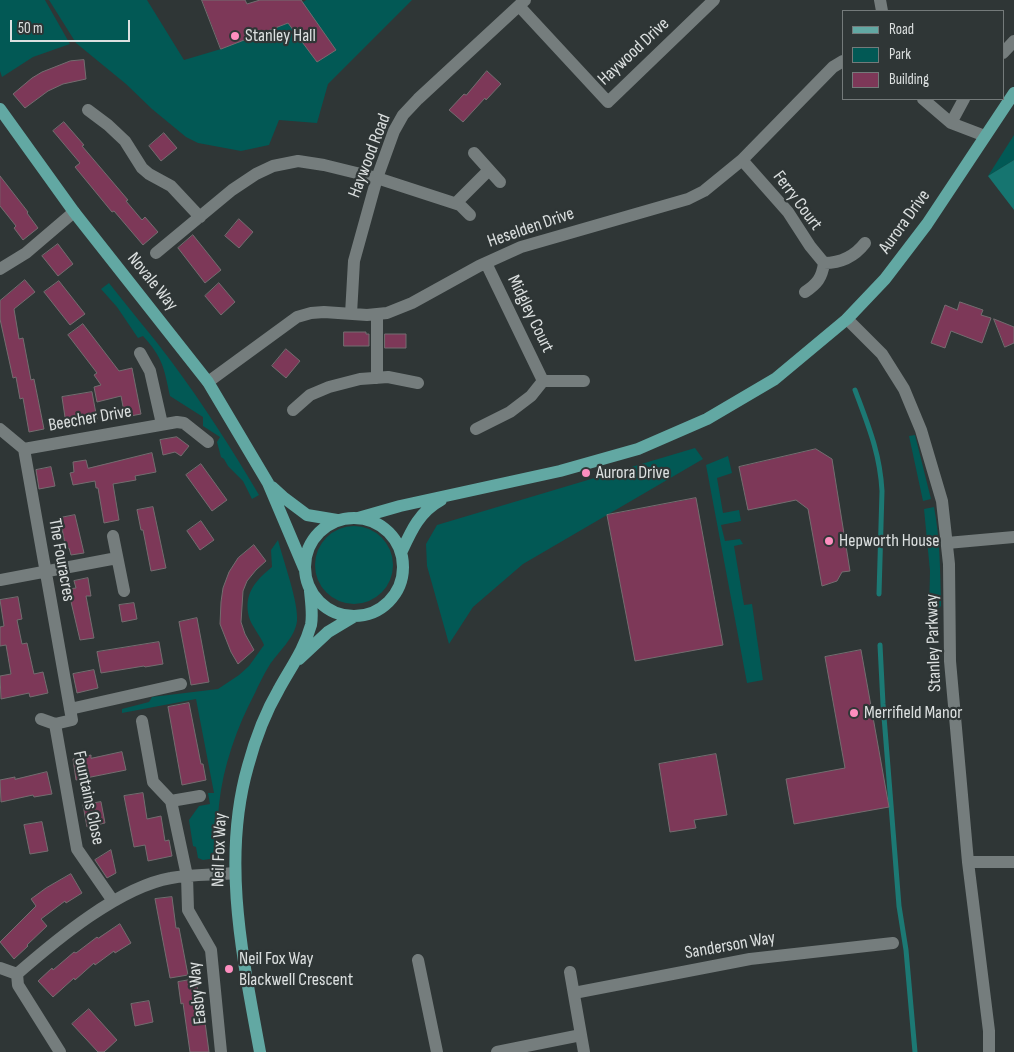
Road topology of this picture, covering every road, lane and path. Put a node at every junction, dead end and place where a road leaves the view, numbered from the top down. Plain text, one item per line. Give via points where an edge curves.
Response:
1 (714, 0) edge
2 (522, 3) edge
3 (1014, 41) edge
4 (1004, 52) edge
5 (842, 62) edge
6 (1014, 93) edge
7 (924, 100) edge
8 (963, 100) edge
9 (0, 109) edge
10 (88, 110) dead end
11 (951, 123) junction
12 (984, 136) junction
13 (474, 154) dead end
14 (742, 160) junction
15 (489, 170) junction
16 (377, 178) junction
17 (500, 182) dead end
18 (456, 203) junction
19 (74, 212) junction
20 (470, 215) dead end
21 (200, 217) junction
22 (865, 243) dead end
23 (156, 254) dead end
24 (486, 263) junction
25 (824, 263) junction
26 (0, 269) edge
27 (804, 292) dead end
28 (351, 314) junction
29 (377, 314) junction
30 (847, 319) junction
31 (140, 353) dead end
32 (377, 378) junction
33 (543, 381) junction
34 (208, 382) junction
35 (418, 382) dead end
36 (584, 382) dead end
37 (293, 410) dead end
38 (162, 424) junction
39 (0, 429) edge
40 (476, 429) dead end
41 (208, 442) dead end
42 (24, 449) junction
43 (268, 483) junction
44 (448, 496) junction
45 (358, 518) junction
46 (337, 520) junction
47 (113, 536) dead end
48 (1014, 537) edge
49 (947, 543) junction
50 (401, 553) junction
51 (117, 558) junction
52 (304, 568) junction
53 (46, 572) junction
54 (0, 580) edge
55 (124, 591) dead end
56 (310, 591) junction
57 (353, 617) junction
58 (297, 661) junction
59 (181, 684) dead end
60 (70, 709) junction
61 (41, 719) dead end
62 (142, 720) dead end
63 (55, 724) junction
64 (200, 796) dead end
65 (172, 801) junction
66 (968, 862) junction
67 (1014, 862) edge
68 (235, 873) junction
69 (187, 876) junction
70 (112, 902) junction
71 (893, 943) dead end
72 (418, 960) dead end
73 (0, 968) edge
74 (570, 972) dead end
75 (17, 974) junction
76 (574, 993) junction
77 (582, 1035) junction
78 (60, 1052) edge
79 (221, 1052) edge
80 (260, 1052) edge
81 (437, 1052) edge
82 (497, 1052) edge
83 (584, 1052) edge
84 (989, 1052) edge

1 - 2 street, Haywood Drive via 608,102
2 - 16 street, Haywood Road via 403,115
3 - 4 street
5 - 14 street, Heselden Drive
6 - 12 main road, Aurora Drive
7 - 11 street
8 - 11 street
9 - 19 main road, Novale Way
10 - 21 street via 125,141 142,168 170,186
11 - 12 street
12 - 30 main road, Aurora Drive via 928,224 885,280
13 - 15 street
14 - 24 street, Heselden Drive via 704,191 688,199 541,241
14 - 25 street, Ferry Court via 788,212
15 - 17 street
15 - 18 street
16 - 18 street
16 - 21 street via 298,161 273,166 232,190
16 - 28 street, Haywood Road via 354,261
18 - 20 street
19 - 26 street
19 - 34 main road, Novale Way
21 - 23 street
22 - 25 street via 846,259
24 - 29 street, Heselden Drive via 412,303
24 - 33 street, Midgley Court
25 - 27 street via 819,282
28 - 29 street, Heselden Drive
28 - 34 street, Heselden Drive via 324,312 297,317
29 - 32 street
30 - 44 main road, Aurora Drive via 783,374 707,419 638,449 560,471
30 - 49 street, Stanley Parkway via 882,354 904,389 938,485
31 - 38 street via 150,370
32 - 35 street
32 - 37 street via 329,387 310,395
33 - 36 street, Midgley Court
33 - 40 street, Midgley Court via 531,396
34 - 43 main road, Novale Way
38 - 41 street, Beecher Drive via 184,423
38 - 42 street, Beecher Drive
39 - 42 street
42 - 53 street, The Fouracres
43 - 46 main road, Novale Way via 307,515
43 - 52 main road, Novale Way
44 - 45 main road, Aurora Drive
44 - 50 main road, Aurora Drive via 422,514
45 - 46 main road
45 - 50 main road via 389,532
46 - 52 main road via 328,524 310,543
47 - 51 street
48 - 49 street
49 - 66 street, Stanley Parkway via 950,662
50 - 57 main road via 400,582 390,600 380,609
51 - 53 street
51 - 55 street
52 - 56 main road
53 - 54 street
53 - 60 street, The Fouracres
56 - 57 main road via 326,608
56 - 58 main road, Neil Fox Way via 311,623
57 - 58 main road, Neil Fox Way via 328,632
58 - 68 main road, Neil Fox Way via 262,724 247,767 238,810
59 - 60 street
60 - 63 street via 72,720
61 - 63 street
62 - 65 street via 153,782
63 - 70 street, Fountains Close via 77,849
64 - 65 street
65 - 69 street, Easby Way
66 - 67 street
66 - 84 street, Stanley Parkway
68 - 69 street
68 - 80 main road, Neil Fox Way via 240,929
69 - 70 street via 151,884
69 - 79 street, Easby Way via 188,910 211,950
70 - 75 street
71 - 76 street, Sanderson Way via 750,959
72 - 81 street
73 - 75 street
74 - 76 street
75 - 78 street via 18,984
76 - 77 street
77 - 82 street
77 - 83 street

